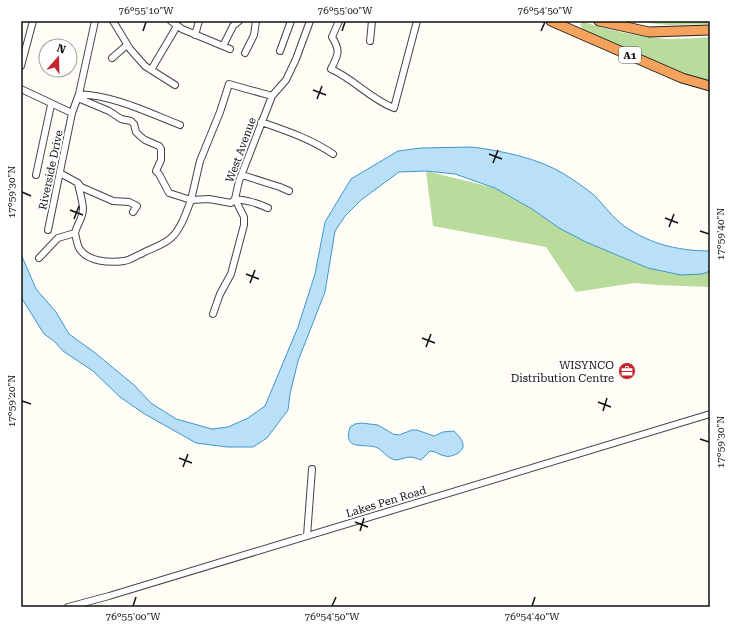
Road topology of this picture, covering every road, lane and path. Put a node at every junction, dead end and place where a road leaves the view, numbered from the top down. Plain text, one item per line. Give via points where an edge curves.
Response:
1 (33, 21) edge
2 (95, 21) edge
3 (113, 21) edge
4 (171, 21) edge
5 (199, 21) edge
6 (239, 21) edge
7 (256, 21) edge
8 (291, 21) edge
9 (310, 21) edge
10 (339, 21) edge
11 (372, 21) edge
12 (417, 21) edge
13 (551, 21) edge
14 (599, 21) edge
15 (177, 26) junction
16 (710, 30) edge
17 (194, 35) junction
18 (370, 41) dead end
19 (127, 45) junction
20 (223, 46) junction
21 (230, 49) dead end
22 (280, 51) dead end
23 (245, 53) dead end
24 (112, 58) dead end
25 (21, 66) edge
26 (151, 70) junction
27 (175, 85) dead end
28 (710, 86) edge
29 (21, 89) edge
30 (78, 96) junction
31 (272, 96) junction
32 (51, 104) junction
33 (72, 113) junction
34 (261, 122) junction
35 (180, 125) dead end
36 (333, 154) dead end
37 (60, 173) junction
38 (36, 175) dead end
39 (242, 175) junction
40 (78, 183) junction
41 (289, 191) dead end
42 (235, 199) junction
43 (191, 200) junction
44 (268, 208) dead end
45 (134, 212) dead end
46 (48, 230) dead end
47 (75, 233) junction
48 (39, 258) dead end
49 (214, 314) dead end
50 (710, 414) edge
51 (312, 469) dead end
52 (307, 536) junction
53 (68, 607) edge

1 - 25 street
2 - 30 street, Riverside Drive
3 - 19 street
4 - 15 street
5 - 17 street
6 - 20 street via 232,26
7 - 23 street via 254,35
8 - 22 street
9 - 31 street, West Avenue via 286,80
10 - 12 street via 332,37 339,53 331,69 342,74 376,100 394,108
11 - 18 street
13 - 28 highway, A1 via 682,78
14 - 16 highway via 649,32
15 - 17 street
15 - 26 street
17 - 20 street
19 - 24 street
19 - 26 street
20 - 21 street
26 - 27 street
29 - 32 street
30 - 33 street, Riverside Drive
30 - 35 street via 92,95 116,101
30 - 43 street via 121,119 131,121 140,136 159,146 161,160 156,171 169,193
31 - 34 street, West Avenue
31 - 43 street via 229,84 200,161
32 - 33 street
32 - 38 street
33 - 37 street, Riverside Drive
34 - 36 street via 297,134
34 - 39 street, West Avenue
37 - 40 street
37 - 46 street, Riverside Drive
39 - 41 street
39 - 42 street, West Avenue
40 - 45 street via 113,201 129,202 136,206
40 - 47 street via 83,208
42 - 43 street via 231,203 209,199
42 - 44 street via 253,201
42 - 49 street, West Avenue via 244,217 244,225 230,274
43 - 47 street via 177,232 170,239 161,246 125,261 100,261 88,256 79,248
47 - 48 street via 58,238
50 - 52 street, Lakes Pen Road
51 - 52 street
52 - 53 street, Lakes Pen Road

